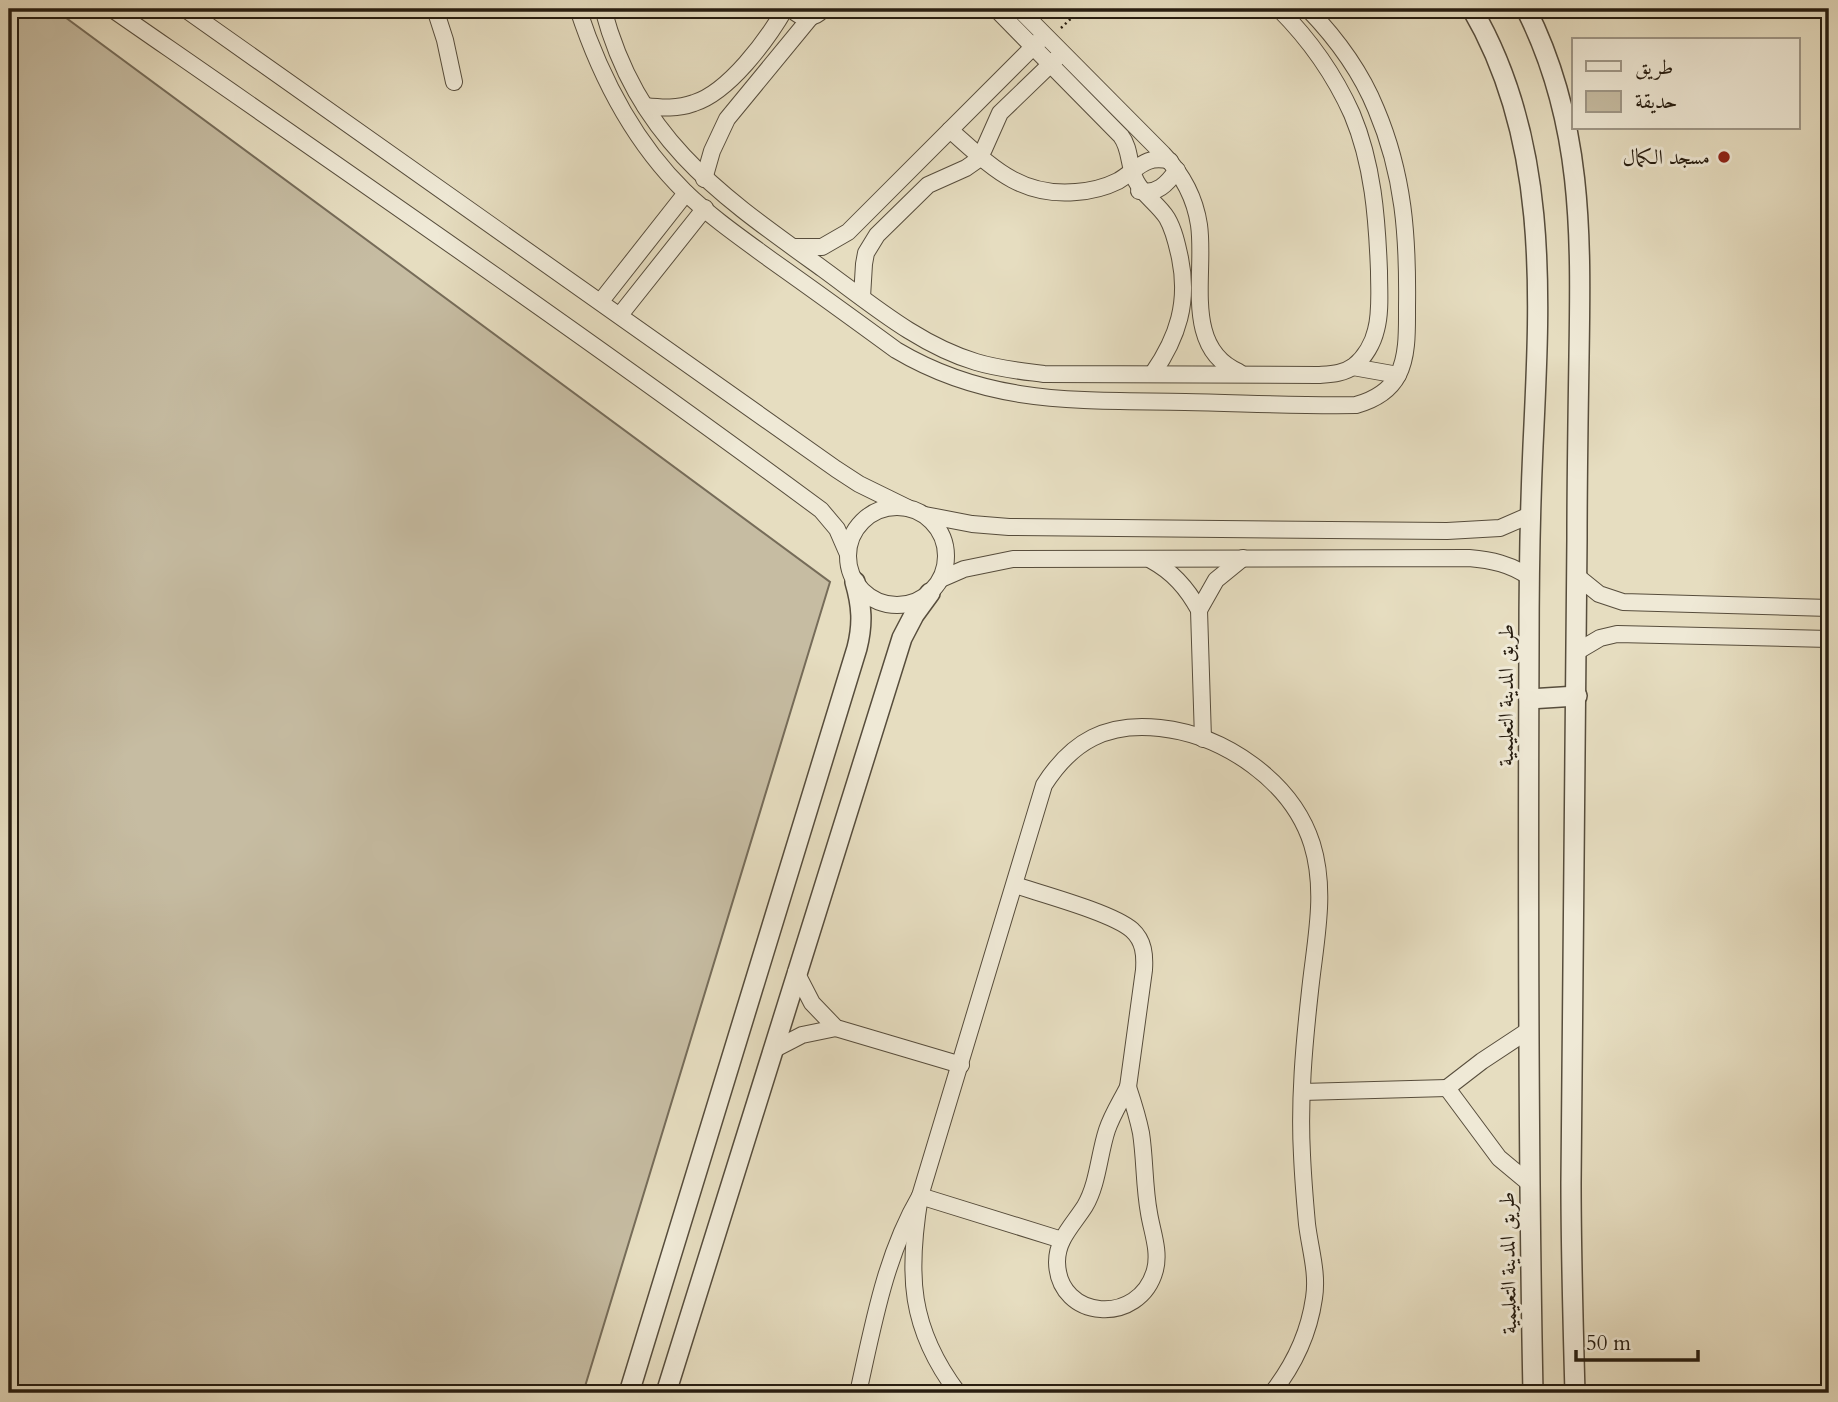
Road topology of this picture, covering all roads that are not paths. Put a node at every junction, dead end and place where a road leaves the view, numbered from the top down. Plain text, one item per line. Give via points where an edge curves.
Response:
1 (112, 9) edge
2 (185, 9) edge
3 (435, 9) edge
4 (578, 9) edge
5 (603, 9) edge
6 (785, 9) edge
7 (792, 9) edge
8 (996, 9) edge
9 (1019, 9) edge
10 (1279, 9) edge
11 (1308, 9) edge
12 (1472, 9) edge
13 (1526, 9) edge
14 (816, 13) edge
15 (1043, 40) junction
16 (1063, 52) junction
17 (1051, 64) junction
18 (454, 82) dead end
19 (645, 106) junction
20 (950, 131) junction
21 (979, 156) junction
22 (1173, 165) junction
23 (1132, 171) junction
24 (704, 179) junction
25 (1101, 187) junction
26 (1144, 192) junction
27 (686, 193) junction
28 (1404, 207) junction
29 (705, 208) junction
30 (1376, 209) junction
31 (751, 217) junction
32 (737, 235) junction
33 (793, 247) junction
34 (862, 297) junction
35 (601, 302) junction
36 (620, 315) junction
37 (1353, 367) junction
38 (1006, 370) junction
39 (1153, 373) junction
40 (1244, 374) junction
41 (1398, 375) junction
42 (1005, 393) junction
43 (908, 508) junction
44 (1530, 514) junction
45 (925, 516) junction
46 (847, 552) junction
47 (1243, 558) junction
48 (1149, 559) junction
49 (1529, 577) junction
50 (1578, 577) junction
51 (855, 582) junction
52 (936, 586) junction
53 (1829, 608) edge
54 (1199, 610) junction
55 (1829, 639) edge
56 (1578, 651) junction
57 (1577, 696) junction
58 (1529, 699) junction
59 (1203, 739) junction
60 (1015, 885) junction
61 (796, 972) junction
62 (836, 1028) junction
63 (1529, 1030) junction
64 (773, 1051) junction
65 (961, 1065) junction
66 (1128, 1087) junction
67 (1447, 1088) junction
68 (1302, 1092) junction
69 (1529, 1183) junction
70 (919, 1196) junction
71 (1062, 1240) junction
72 (629, 1393) edge
73 (666, 1393) edge
74 (858, 1393) edge
75 (958, 1393) edge
76 (1272, 1393) edge
77 (1533, 1393) edge
78 (1575, 1393) edge

1 - 46 street via 505,282 800,495 829,518
2 - 35 street
3 - 18 street
4 - 27 street via 594,55 619,104 650,151
5 - 19 street via 621,60
6 - 19 street via 751,56 712,95 679,107
7 - 14 street via 798,15
8 - 15 street
9 - 15 street
10 - 30 street via 1320,55 1352,115
11 - 28 street via 1339,44 1375,107
12 - 44 street, طريق المدينة التعليمية via 1510,93 1534,207 1538,308
13 - 50 street via 1565,111 1577,197
14 - 24 street via 727,119
15 - 16 street
15 - 17 street
15 - 20 street
16 - 17 street
16 - 22 street
17 - 21 street via 1000,113
17 - 23 street via 1128,145
19 - 24 street via 672,145
20 - 21 street
20 - 33 street via 840,239 822,247
21 - 25 street via 1016,183 1041,192
21 - 34 street via 965,169 928,185 877,235 866,253
22 - 23 street via 1152,159
22 - 26 street via 1159,189
22 - 40 street via 1191,195 1198,220 1204,333 1222,362
23 - 25 street
23 - 26 street
24 - 31 street
25 - 26 street
26 - 39 street via 1171,225 1184,275 1183,306 1175,336
27 - 29 street
27 - 35 street
28 - 30 street
28 - 41 street via 1407,320
29 - 32 street
29 - 36 street
30 - 37 street via 1377,328
31 - 32 street
31 - 33 street
32 - 42 street via 916,362
33 - 34 street
34 - 38 street via 946,351
35 - 36 street
36 - 43 street via 836,469
37 - 40 street via 1318,375
37 - 41 street
38 - 39 street
38 - 42 street
39 - 40 street
41 - 42 street via 1381,395 1356,405 1050,399
43 - 45 street
43 - 46 street via 889,507 863,520
44 - 45 street via 1500,527 1447,531 1009,527
44 - 49 street, طريق المدينة التعليمية
45 - 52 street via 945,544 946,561
46 - 51 street
47 - 48 street
47 - 49 street via 1469,558 1499,562
47 - 54 street via 1216,580
48 - 52 street via 1013,559 977,566
48 - 54 street via 1179,580
49 - 58 street, طريق المدينة التعليمية
50 - 53 street via 1599,594 1623,602
50 - 56 street
51 - 52 street via 867,596 898,606 916,602
51 - 72 street via 862,626 857,648
52 - 61 street via 902,638
54 - 59 street
55 - 56 street via 1617,634
56 - 57 street
57 - 58 street
57 - 78 street via 1571,1185
58 - 63 street, طريق المدينة التعليمية
59 - 60 street via 1171,729 1127,727 1107,731 1070,752 1044,785
59 - 68 street via 1273,782 1312,843 1320,890
60 - 65 street
60 - 66 street via 1111,918 1133,931 1141,942 1144,970
61 - 62 street via 812,1003
61 - 64 street
62 - 64 street via 802,1035
62 - 65 street
63 - 67 street
63 - 69 street, طريق المدينة التعليمية
64 - 73 street
65 - 70 street
66 - 71 street via 1108,1128 1086,1205
66 - 71 street via 1141,1134 1157,1252 1152,1280 1140,1296 1124,1306 1103,1310 1082,1304 1061,1281 1057,1259
67 - 68 street
67 - 69 street via 1499,1158
68 - 76 street via 1302,1154 1315,1294 1304,1338
69 - 77 street, طريق المدينة التعليمية
70 - 71 street
70 - 74 street via 894,1248
70 - 75 street via 912,1280 919,1321 934,1358

